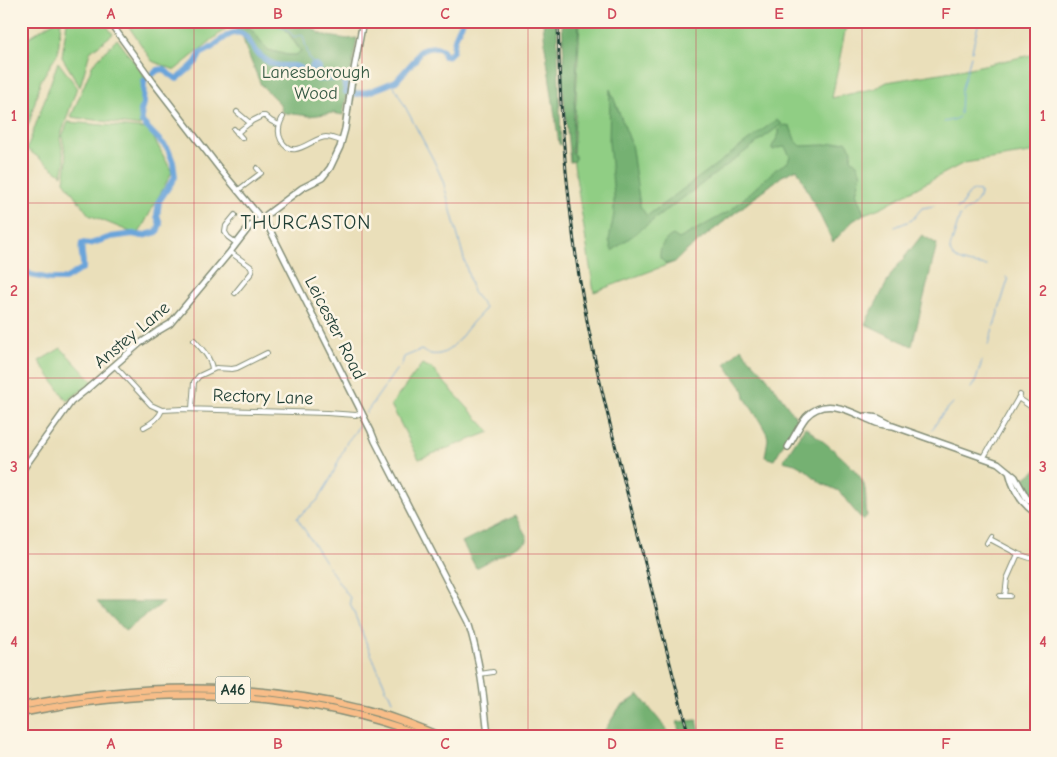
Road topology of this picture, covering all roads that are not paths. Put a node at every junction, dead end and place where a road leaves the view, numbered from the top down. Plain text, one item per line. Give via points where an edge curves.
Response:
1 (109, 21) edge
2 (363, 21) edge
3 (237, 112) dead end
4 (283, 117) dead end
5 (250, 123) junction
6 (279, 125) junction
7 (234, 128) dead end
8 (238, 133) junction
9 (242, 138) dead end
10 (342, 141) junction
11 (257, 168) dead end
12 (261, 173) junction
13 (265, 177) dead end
14 (238, 191) junction
15 (235, 216) dead end
16 (260, 219) junction
17 (236, 243) junction
18 (230, 252) junction
19 (235, 293) dead end
20 (194, 340) dead end
21 (197, 344) junction
22 (193, 348) dead end
23 (268, 353) dead end
24 (115, 366) junction
25 (212, 369) junction
26 (192, 409) junction
27 (162, 410) junction
28 (1036, 410) edge
29 (362, 413) junction
30 (144, 427) dead end
31 (788, 447) dead end
32 (984, 457) junction
33 (21, 472) edge
34 (1009, 472) junction
35 (1036, 507) edge
36 (1036, 513) edge
37 (990, 539) dead end
38 (1018, 554) junction
39 (1036, 560) edge
40 (1000, 596) dead end
41 (493, 672) dead end
42 (481, 676) junction
43 (21, 706) edge
44 (21, 713) edge
45 (424, 736) edge
46 (440, 736) edge
47 (488, 736) edge

1 - 14 street, Leicester Road
2 - 10 street, Anstey Lane
3 - 5 street
4 - 6 street
5 - 6 street via 265,116
5 - 8 street
6 - 10 street via 279,136 292,150 324,137
7 - 8 street
8 - 9 street
10 - 16 street, Anstey Lane via 324,177 302,188
11 - 12 street
12 - 13 street
12 - 14 street
14 - 16 street, Leicester Road
15 - 17 street via 225,232
16 - 17 street, Anstey Lane
16 - 29 street, Leicester Road via 269,228
17 - 18 street, Anstey Lane
18 - 19 street via 251,267 252,272
18 - 24 street, Anstey Lane via 170,324 139,344
20 - 21 street
21 - 22 street
21 - 25 street via 212,364
23 - 25 street via 237,368
24 - 27 street via 151,405
24 - 33 street, Anstey Lane via 71,402
25 - 26 street via 194,382
26 - 27 street, Rectory Lane
26 - 29 street, Rectory Lane
27 - 30 street via 153,423
28 - 32 street via 1019,396
29 - 42 street, Leicester Road via 468,622
31 - 32 street via 806,418 818,409 833,407
32 - 34 street via 1001,464
34 - 35 street
34 - 36 street via 1020,499
37 - 38 street
38 - 39 street
38 - 40 street via 1007,579 1007,596
41 - 42 street
42 - 47 street, Leicester Road
43 - 46 highway, A46 via 133,691 206,688 255,691 359,708
44 - 45 highway, A46 via 117,698 222,695 277,699 336,709

